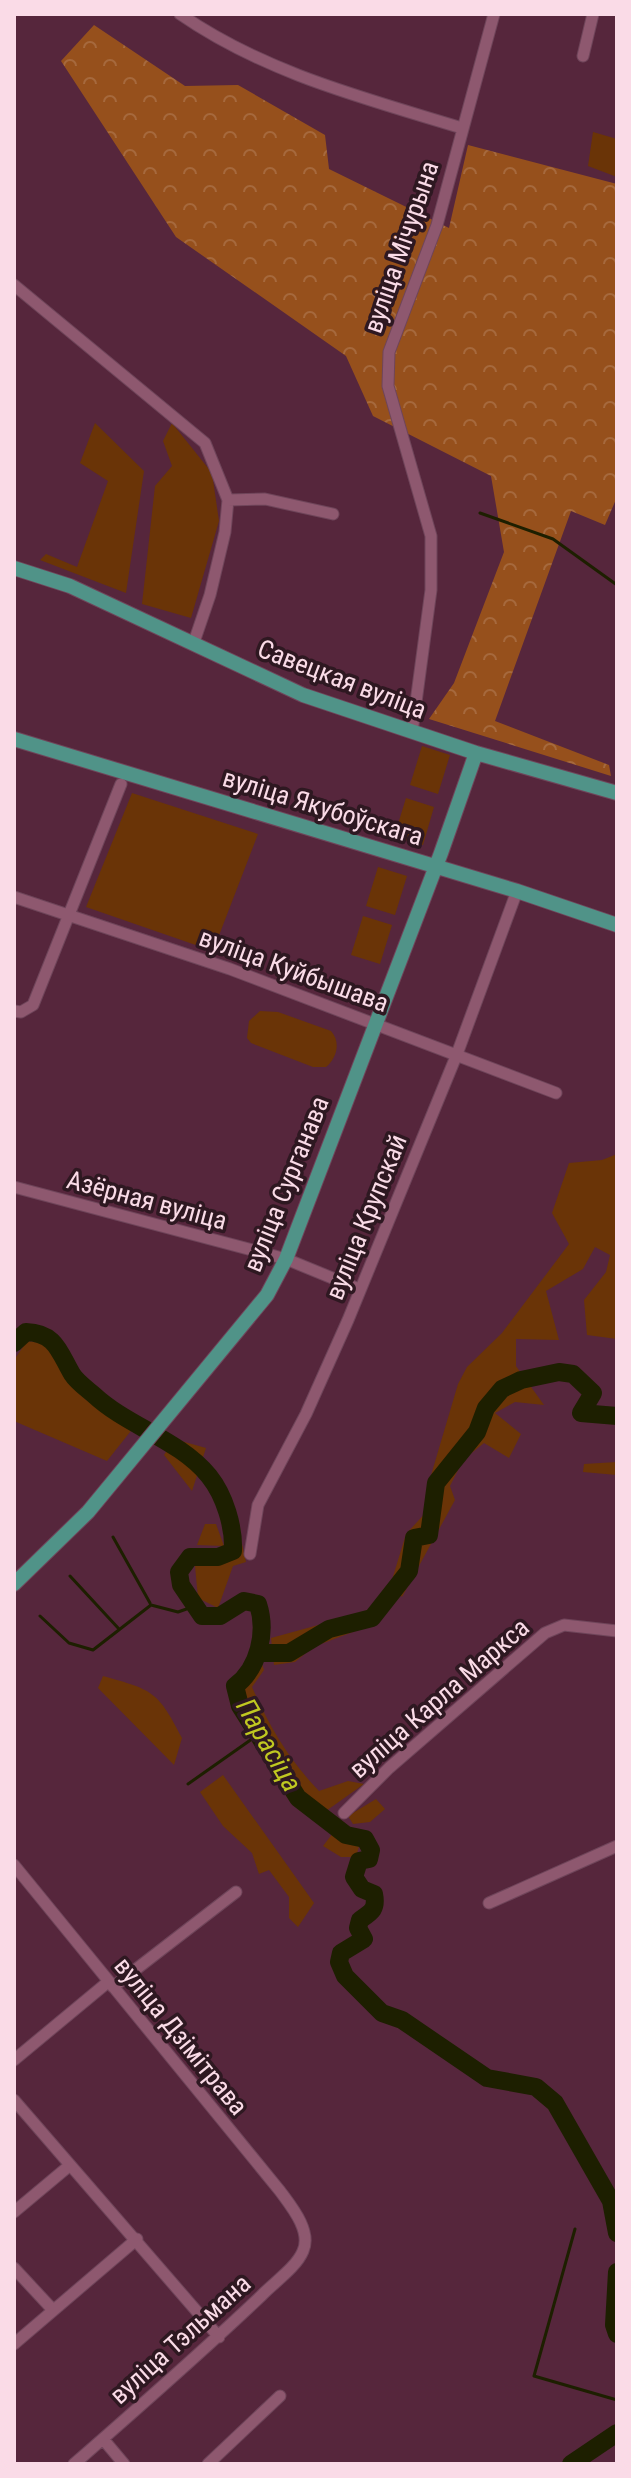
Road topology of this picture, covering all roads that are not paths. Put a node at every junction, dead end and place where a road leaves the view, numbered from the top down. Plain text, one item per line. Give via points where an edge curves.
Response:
1 (180, 14) edge
2 (494, 14) edge
3 (593, 14) edge
4 (583, 56) dead end
5 (462, 128) junction
6 (14, 285) edge
7 (228, 500) junction
8 (333, 514) dead end
9 (14, 568) edge
10 (194, 642) junction
11 (412, 732) junction
12 (14, 739) edge
13 (476, 753) junction
14 (121, 784) dead end
15 (617, 793) edge
16 (436, 867) junction
17 (517, 891) junction
18 (14, 897) edge
19 (68, 916) junction
20 (617, 925) edge
21 (14, 1011) edge
22 (376, 1023) junction
23 (457, 1054) junction
24 (556, 1093) dead end
25 (14, 1187) edge
26 (286, 1259) junction
27 (359, 1289) junction
28 (250, 1554) dead end
29 (14, 1584) edge
30 (617, 1631) edge
31 (344, 1813) dead end
32 (617, 1846) edge
33 (14, 1865) edge
34 (236, 1892) dead end
35 (489, 1903) dead end
36 (110, 1985) junction
37 (14, 2060) edge
38 (14, 2100) edge
39 (69, 2166) junction
40 (14, 2212) edge
41 (305, 2238) joint
42 (137, 2239) junction
43 (14, 2268) edge
44 (53, 2310) junction
45 (219, 2337) junction
46 (14, 2344) edge
47 (280, 2396) dead end
48 (103, 2439) junction
49 (74, 2464) edge
50 (124, 2464) edge
51 (208, 2464) edge

1 - 5 street via 231,47 297,76
2 - 5 street, вуліца Мічурына
3 - 4 street
5 - 11 street, вуліца Мічурына via 437,225 389,352 388,386 431,536 431,590
6 - 7 street via 205,443
7 - 8 street via 265,499
7 - 10 street via 210,595
9 - 10 main road, Савецкая вуліца via 70,586
10 - 11 main road, Савецкая вуліца via 303,695
11 - 13 main road, Савецкая вуліца
12 - 16 main road, вуліца Якубоўскага
13 - 15 main road, Савецкая вуліца
13 - 16 main road, вуліца Сурганава
14 - 19 street
16 - 17 main road, вуліца Якубоўскага
16 - 22 main road, вуліца Сурганава
17 - 20 main road, вуліца Якубоўскага
17 - 23 street, вуліца Крупскай
18 - 19 street, вуліца Куйбышава
19 - 21 street via 33,1005
19 - 22 street, вуліца Куйбышава
22 - 23 street, вуліца Куйбышава
22 - 26 main road, вуліца Сурганава
23 - 24 street, вуліца Куйбышава
23 - 27 street, вуліца Крупскай
25 - 26 street, Азёрная вуліца
26 - 27 street, Азёрная вуліца
26 - 29 main road, вуліца Сурганава via 267,1295 88,1512
27 - 28 street, вуліца Крупскай via 306,1414 258,1505
30 - 31 street, вуліца Карла Маркса via 564,1625 545,1633
32 - 35 street
33 - 36 street, вуліца Дзімітрава
34 - 36 street
36 - 37 street
36 - 41 street, вуліца Дзімітрава via 280,2191
38 - 39 street
39 - 40 street
39 - 42 street
41 - 45 street, вуліца Тэльмана via 303,2252 290,2268
42 - 44 street
42 - 45 street
43 - 44 street
44 - 46 street
45 - 48 street, вуліца Тэльмана
47 - 51 street
48 - 49 street, вуліца Тэльмана
48 - 50 street

